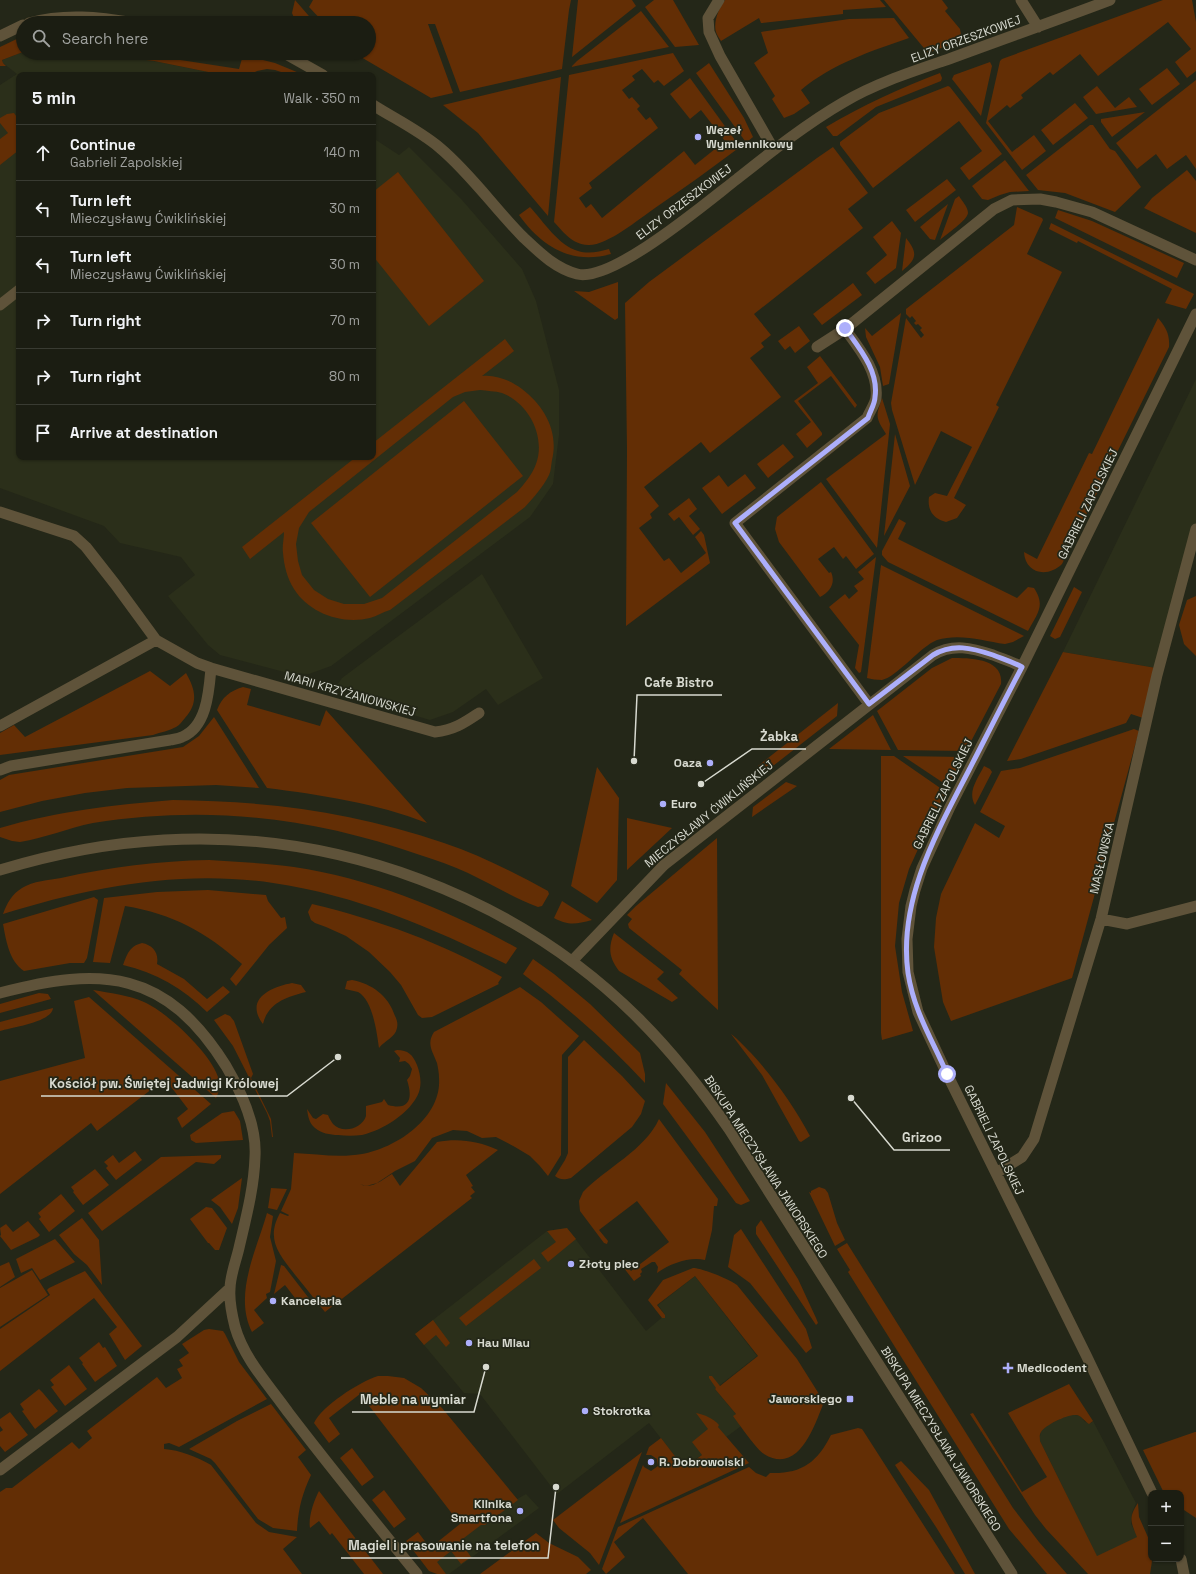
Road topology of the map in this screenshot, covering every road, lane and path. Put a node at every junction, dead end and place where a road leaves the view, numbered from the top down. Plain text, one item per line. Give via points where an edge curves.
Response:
1 (719, 0) edge
2 (1021, 0) edge
3 (1110, 0) edge
4 (1038, 27) junction
5 (16, 28) edge
6 (0, 36) edge
7 (296, 60) edge
8 (318, 72) edge
9 (376, 107) edge
10 (774, 150) junction
11 (1196, 260) edge
12 (16, 292) edge
13 (0, 305) edge
14 (1196, 314) edge
15 (845, 328) junction
16 (1192, 332) edge
17 (817, 347) dead end
18 (0, 512) edge
19 (1196, 529) edge
20 (156, 640) junction
21 (1022, 667) junction
22 (211, 668) junction
23 (869, 704) junction
24 (479, 713) dead end
25 (0, 726) edge
26 (0, 770) edge
27 (0, 870) edge
28 (1194, 907) edge
29 (1101, 919) junction
30 (572, 961) junction
31 (0, 993) edge
32 (996, 1173) junction
33 (230, 1288) junction
34 (0, 1470) edge
35 (1151, 1490) edge
36 (1182, 1562) edge
37 (417, 1574) edge
38 (1012, 1574) edge
39 (1184, 1574) edge

1 - 10 street via 708,18 709,32
2 - 4 street
3 - 4 street, ELIZY ORZESZKOWEJ
4 - 10 street, ELIZY ORZESZKOWEJ via 868,90 838,106
5 - 6 street
7 - 8 street
9 - 10 street, ELIZY ORZESZKOWEJ via 440,148 543,256 555,265 585,276 618,264 648,246
11 - 15 street via 1092,212 1040,199 1012,200 994,209
12 - 13 street
14 - 16 street, GABRIELI ZAPOLSKIEJ
15 - 17 street
15 - 23 street via 863,353 875,378 876,398 868,418 735,523
16 - 21 street, GABRIELI ZAPOLSKIEJ
18 - 20 street, MARII KRZYŻANOWSKIEJ via 74,536 91,553
19 - 29 street, MASŁOWSKA via 1157,675
20 - 22 street, MARII KRZYŻANOWSKIEJ
20 - 25 street
21 - 23 street, MIECZYSŁAWY ĆWIKLIŃSKIEJ via 972,648 941,650
21 - 32 street, GABRIELI ZAPOLSKIEJ via 950,807 922,868 911,906 907,939 908,972 918,1012
22 - 24 street, MARII KRZYŻANOWSKIEJ via 435,732 447,731
22 - 26 street via 205,708 193,730 183,737
23 - 30 street, MIECZYSŁAWY ĆWIKLIŃSKIEJ via 664,865
27 - 30 street, BISKUPA MIECZYSŁAWA JAWORSKIEGO via 70,852 164,840 212,839 306,848 398,871 443,888 520,927
28 - 29 street via 1127,924
29 - 32 street, MASŁOWSKA via 1034,1139 1022,1157
30 - 38 street, BISKUPA MIECZYSŁAWA JAWORSKIEGO via 639,1019 672,1053 705,1094
31 - 33 street via 77,978 93,978 132,985 163,998 178,1008 215,1049 232,1076 247,1109 256,1155 252,1195
32 - 35 street, GABRIELI ZAPOLSKIEJ
33 - 34 street via 177,1337
33 - 37 street via 235,1328 255,1368 326,1462
36 - 39 street

